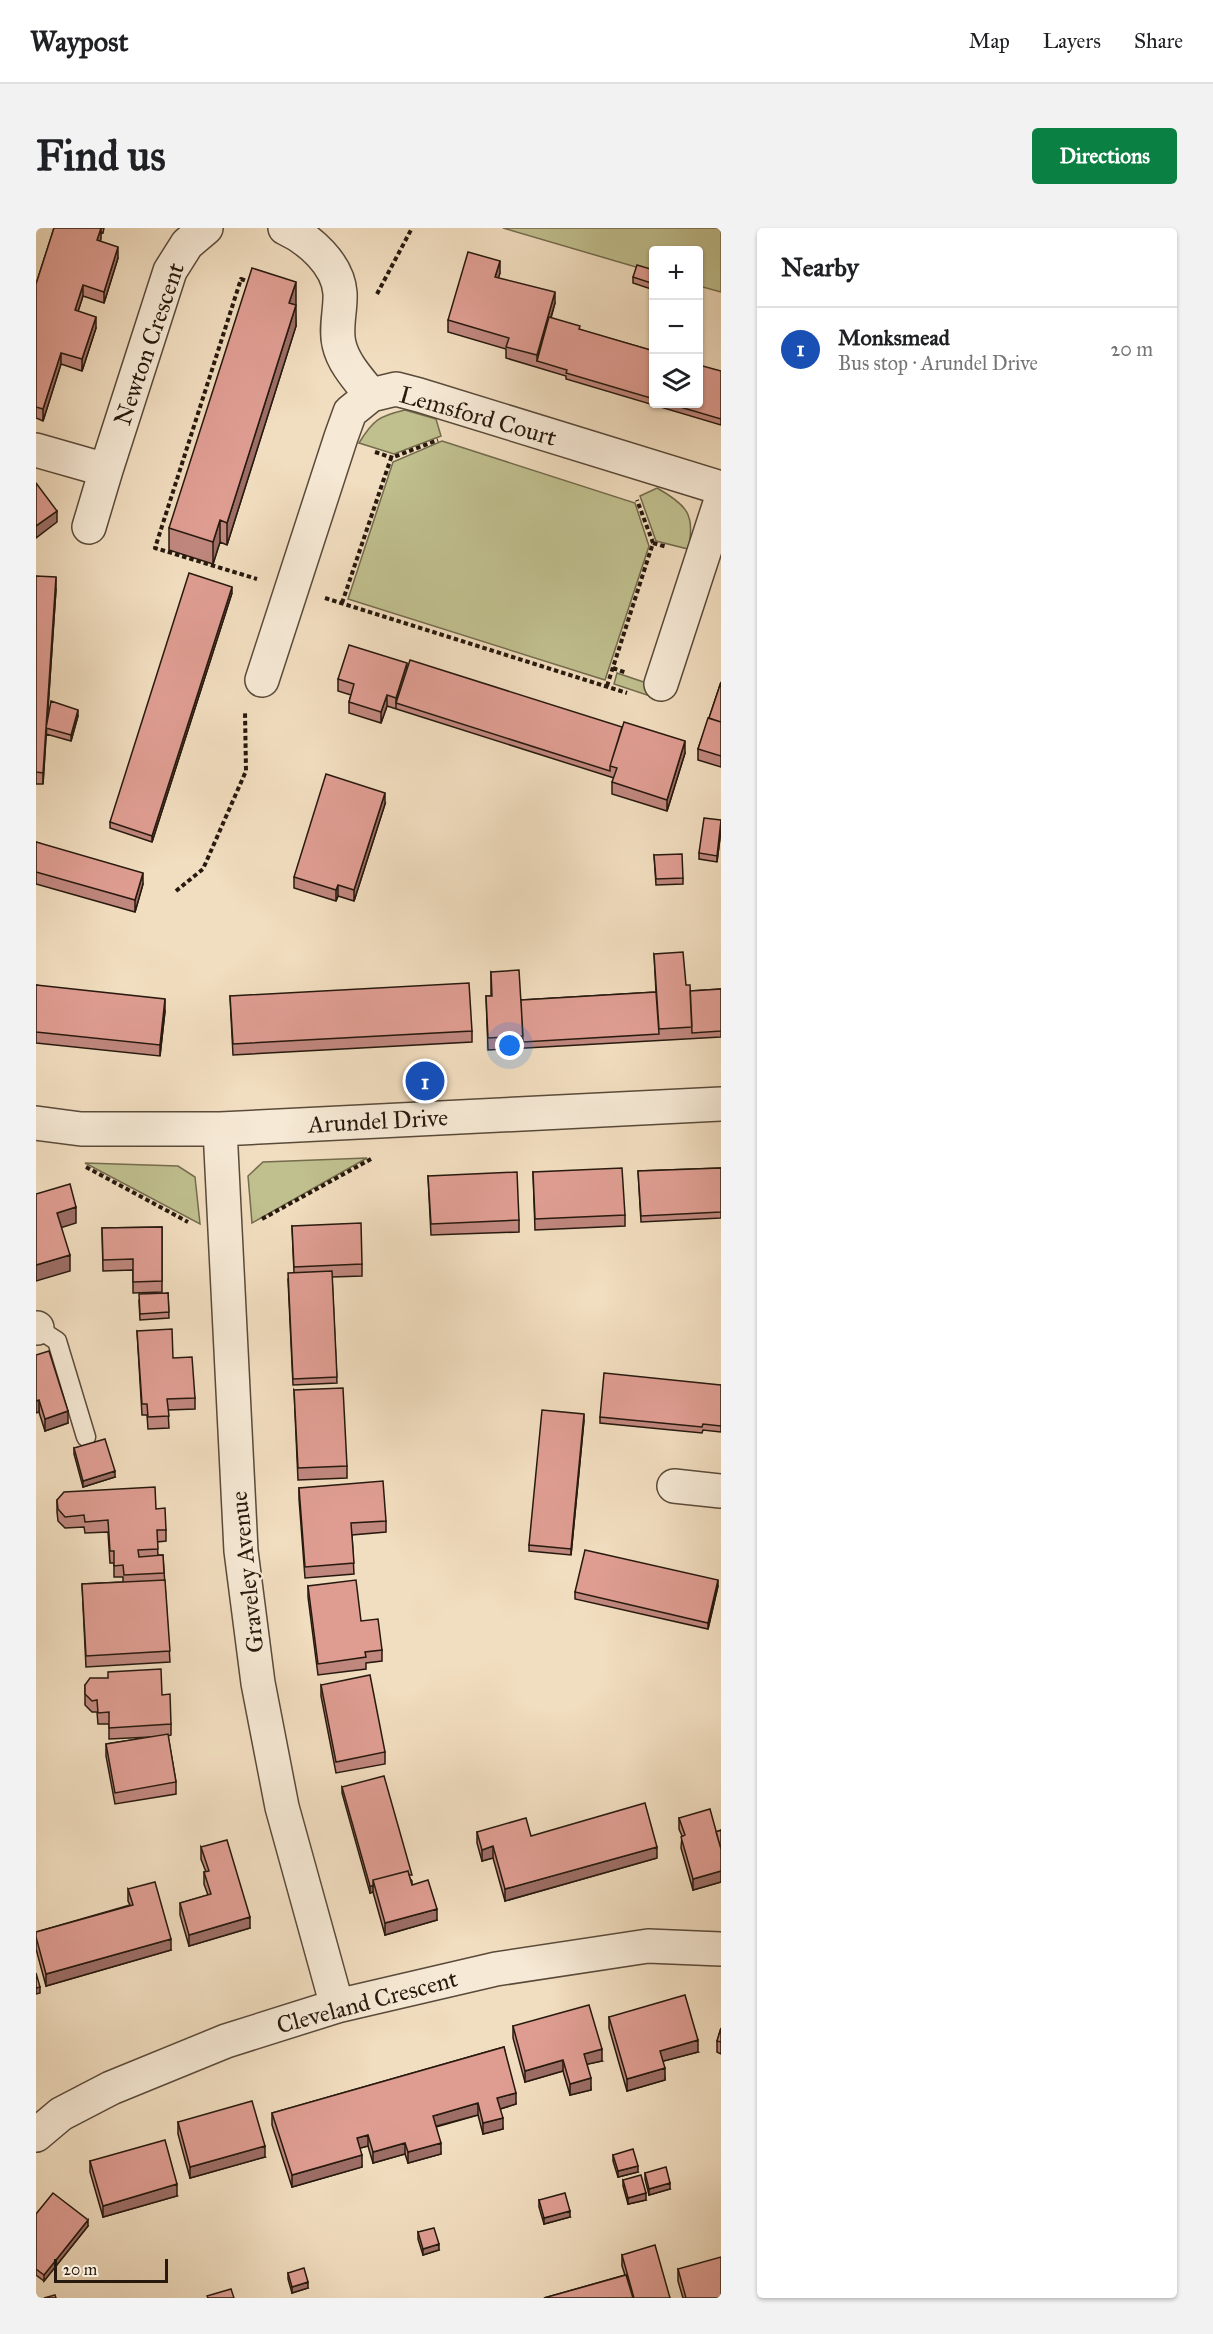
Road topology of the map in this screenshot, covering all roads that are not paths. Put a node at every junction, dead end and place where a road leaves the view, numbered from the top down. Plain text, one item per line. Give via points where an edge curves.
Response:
1 (206, 228) edge
2 (285, 228) edge
3 (371, 395) junction
4 (36, 450) edge
5 (106, 470) junction
6 (721, 488) edge
7 (721, 500) edge
8 (89, 527) dead end
9 (262, 680) road end
10 (648, 690) road end
11 (721, 1104) edge
12 (36, 1123) edge
13 (220, 1129) junction
14 (37, 1328) edge
15 (86, 1437) dead end
16 (674, 1486) dead end
17 (721, 1491) edge
18 (721, 1948) edge
19 (337, 2006) junction
20 (36, 2135) edge

1 - 5 street, Newton Crescent via 187,244 170,271
2 - 3 street via 301,235 328,260 340,290 339,344 348,365
3 - 6 street, Lemsford Court via 396,389 419,395
3 - 9 street, Lemsford Court via 350,412
4 - 5 street
5 - 8 street, Newton Crescent
7 - 10 street
11 - 13 street, Arundel Drive
12 - 13 street, Arundel Drive via 81,1129
13 - 19 street, Graveley Avenue via 241,1551 255,1659 282,1807
14 - 15 lane via 57,1341
16 - 17 street
18 - 19 street, Cleveland Crescent via 648,1946 508,1967
19 - 20 street, Cleveland Crescent via 226,2041 111,2088 61,2114

